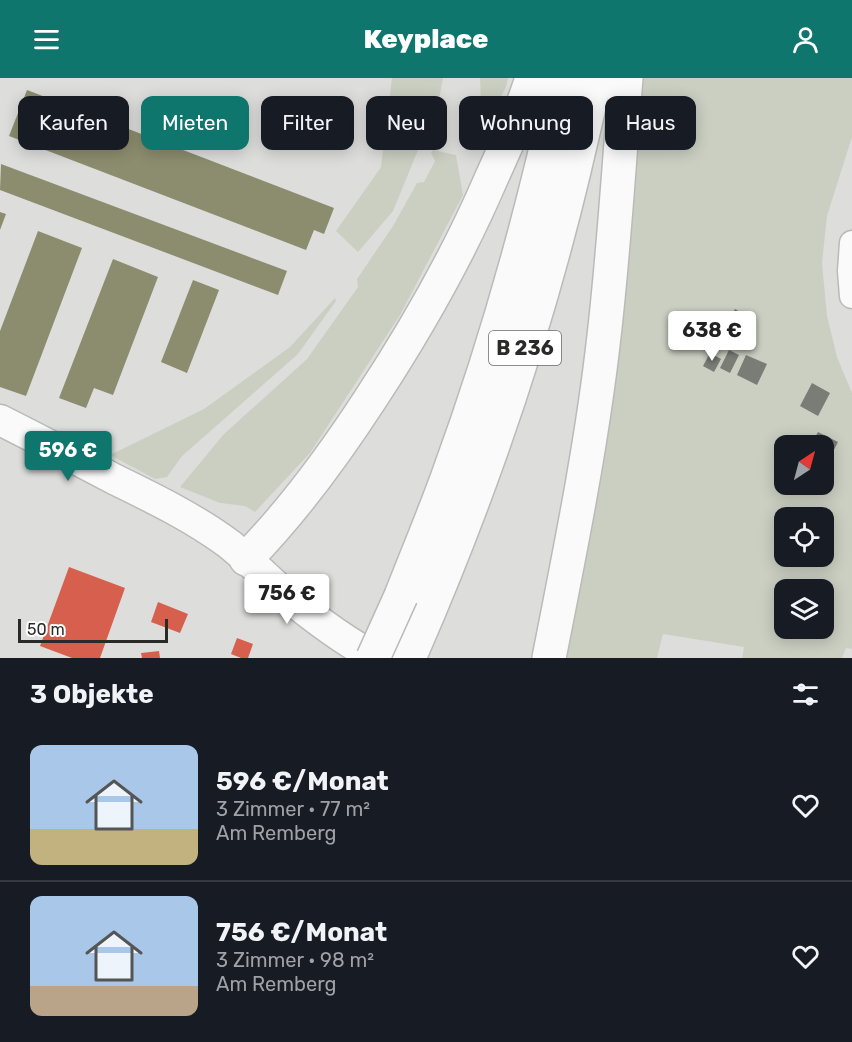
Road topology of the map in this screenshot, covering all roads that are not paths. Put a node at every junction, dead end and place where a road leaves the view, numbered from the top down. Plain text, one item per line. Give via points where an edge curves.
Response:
1 (532, 78) edge
2 (562, 78) edge
3 (595, 78) edge
4 (626, 78) edge
5 (852, 243) edge
6 (852, 296) edge
7 (0, 420) edge
8 (246, 559) junction
9 (375, 658) edge
10 (410, 658) edge
11 (549, 658) edge

1 - 8 highway via 480,206 418,324 318,475
2 - 9 highway, B 236, bridge via 502,315 449,473
3 - 10 highway, B 236 via 563,216 520,367 478,488
4 - 11 highway via 604,337
5 - 6 street
7 - 8 street via 176,511
8 - 9 street via 332,630

